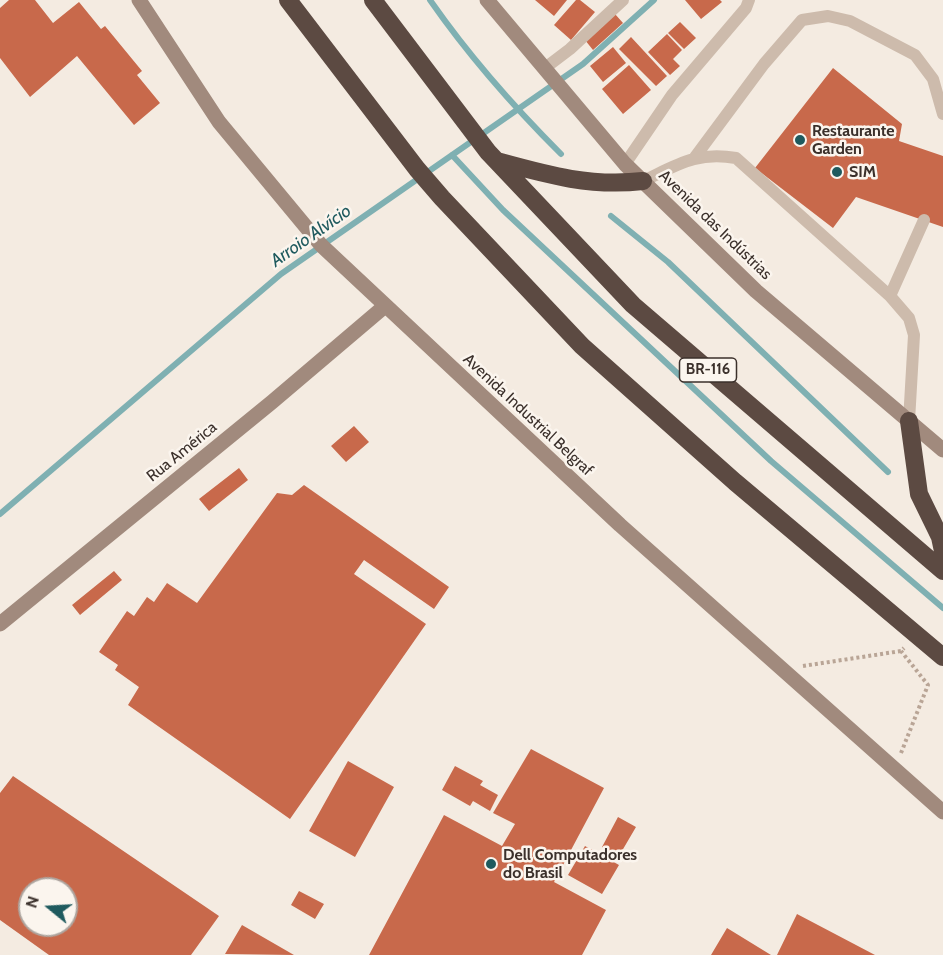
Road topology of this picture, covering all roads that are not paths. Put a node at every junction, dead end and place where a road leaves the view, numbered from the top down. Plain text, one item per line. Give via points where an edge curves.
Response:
1 (139, 0) edge
2 (288, 0) edge
3 (373, 0) edge
4 (487, 0) edge
5 (623, 0) edge
6 (749, 0) edge
7 (546, 70) junction
8 (943, 114) edge
9 (493, 156) junction
10 (695, 157) junction
11 (626, 164) junction
12 (643, 181) junction
13 (924, 220) dead end
14 (890, 296) junction
15 (385, 306) junction
16 (909, 421) junction
17 (943, 450) edge
18 (942, 537) edge
19 (943, 571) edge
20 (0, 624) edge
21 (943, 657) edge
22 (943, 812) edge

1 - 15 main road, Avenida Industrial Belgraf via 219,122 321,244
2 - 21 highway via 417,169 582,346 735,482
3 - 9 highway, BR-116
4 - 7 main road, Avenida das Indústrias
5 - 7 lane
6 - 11 lane via 672,95
7 - 11 main road, Avenida das Indústrias
8 - 10 lane via 933,79 915,55 850,21 828,16 802,20
9 - 12 highway via 566,179 617,184
9 - 19 highway, BR-116 via 633,305
10 - 12 lane
10 - 14 lane via 736,158
11 - 12 main road, Avenida das Indústrias
12 - 16 main road, Avenida das Indústrias via 756,291
13 - 14 lane
14 - 16 lane via 909,318 914,335
15 - 20 main road, Rua América
15 - 22 main road, Avenida Industrial Belgraf via 620,525
16 - 17 main road, Avenida das Indústrias
16 - 18 highway via 919,494

